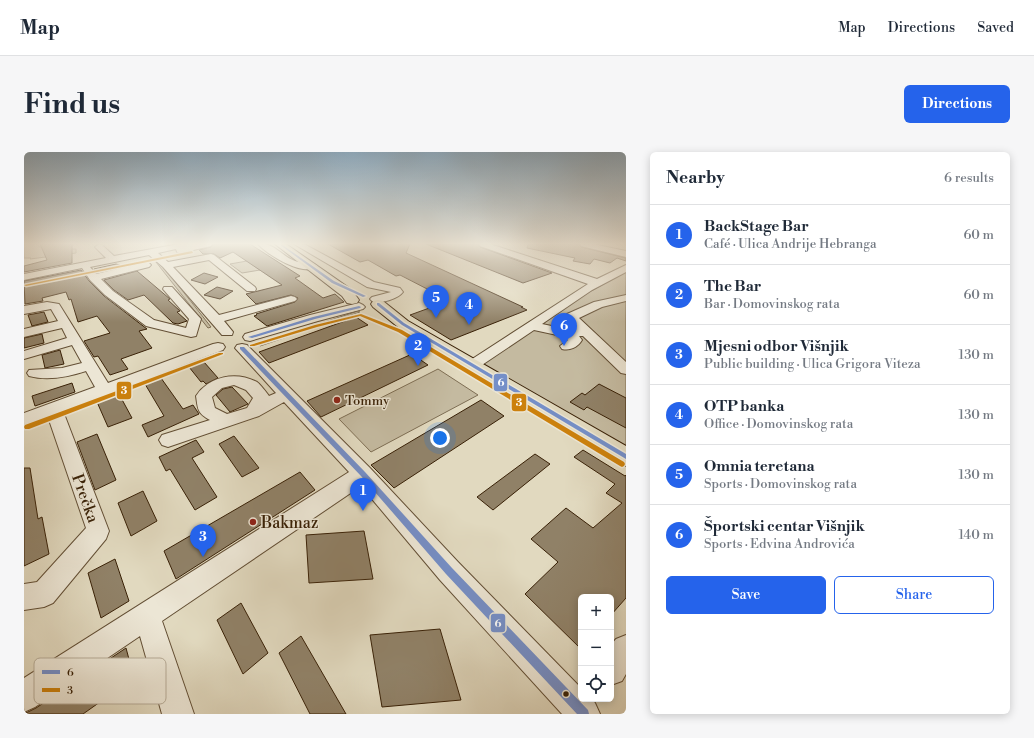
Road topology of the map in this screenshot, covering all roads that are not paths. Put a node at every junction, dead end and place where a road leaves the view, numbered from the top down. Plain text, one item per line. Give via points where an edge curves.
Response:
1 (62, 270) edge
2 (88, 270) edge
3 (124, 270) edge
4 (171, 270) edge
5 (228, 270) edge
6 (318, 270) edge
7 (343, 270) edge
8 (560, 270) edge
9 (622, 270) edge
10 (24, 277) edge
11 (94, 278) junction
12 (597, 283) junction
13 (168, 289) dead end
14 (251, 289) dead end
15 (626, 298) edge
16 (291, 299) dead end
17 (364, 302) junction
18 (24, 310) edge
19 (216, 320) junction
20 (65, 323) junction
21 (533, 326) junction
22 (561, 332) junction
23 (587, 332) junction
24 (24, 334) edge
25 (240, 339) junction
26 (75, 340) junction
27 (567, 346) dead end
28 (218, 347) junction
29 (26, 354) edge
30 (90, 365) junction
31 (471, 366) junction
32 (626, 370) edge
33 (29, 378) edge
34 (105, 390) junction
35 (286, 394) junction
36 (54, 409) junction
37 (253, 412) junction
38 (24, 420) edge
39 (224, 420) junction
40 (168, 440) dead end
41 (626, 457) edge
42 (363, 474) junction
43 (34, 595) edge
44 (147, 615) junction
45 (626, 649) edge
46 (82, 658) edge
47 (160, 658) edge
48 (614, 666) edge
49 (166, 676) edge
50 (34, 689) edge
51 (24, 696) edge
52 (585, 708) edge
53 (178, 714) edge

1 - 10 street
2 - 11 street
3 - 11 street
4 - 19 street
5 - 14 street
6 - 17 main road via 351,297
7 - 17 street via 371,285 398,292
8 - 12 street
9 - 12 street
11 - 13 street via 150,323 191,333 195,319
12 - 21 street
15 - 23 street via 609,300 571,317
16 - 19 street
17 - 25 street
17 - 31 main road via 373,311 403,324
18 - 20 street via 46,305 55,306
19 - 25 street
20 - 24 street
20 - 26 street
21 - 22 street
21 - 31 street
22 - 23 street
22 - 27 street via 575,340
23 - 32 street
25 - 28 street via 226,350
25 - 28 street via 216,339
25 - 35 street
26 - 29 street
26 - 30 street
28 - 34 street
29 - 33 street
30 - 33 street via 66,373
30 - 34 street
31 - 41 main road
34 - 36 street
35 - 37 street
35 - 42 street
36 - 38 street
36 - 43 street, Prečka via 98,531
37 - 39 street
37 - 39 street via 262,398 252,386 234,380 217,384 204,396 207,411
39 - 40 street
42 - 44 street
42 - 52 street via 449,571
44 - 46 street
44 - 47 street
45 - 48 street
49 - 53 street
50 - 51 street

